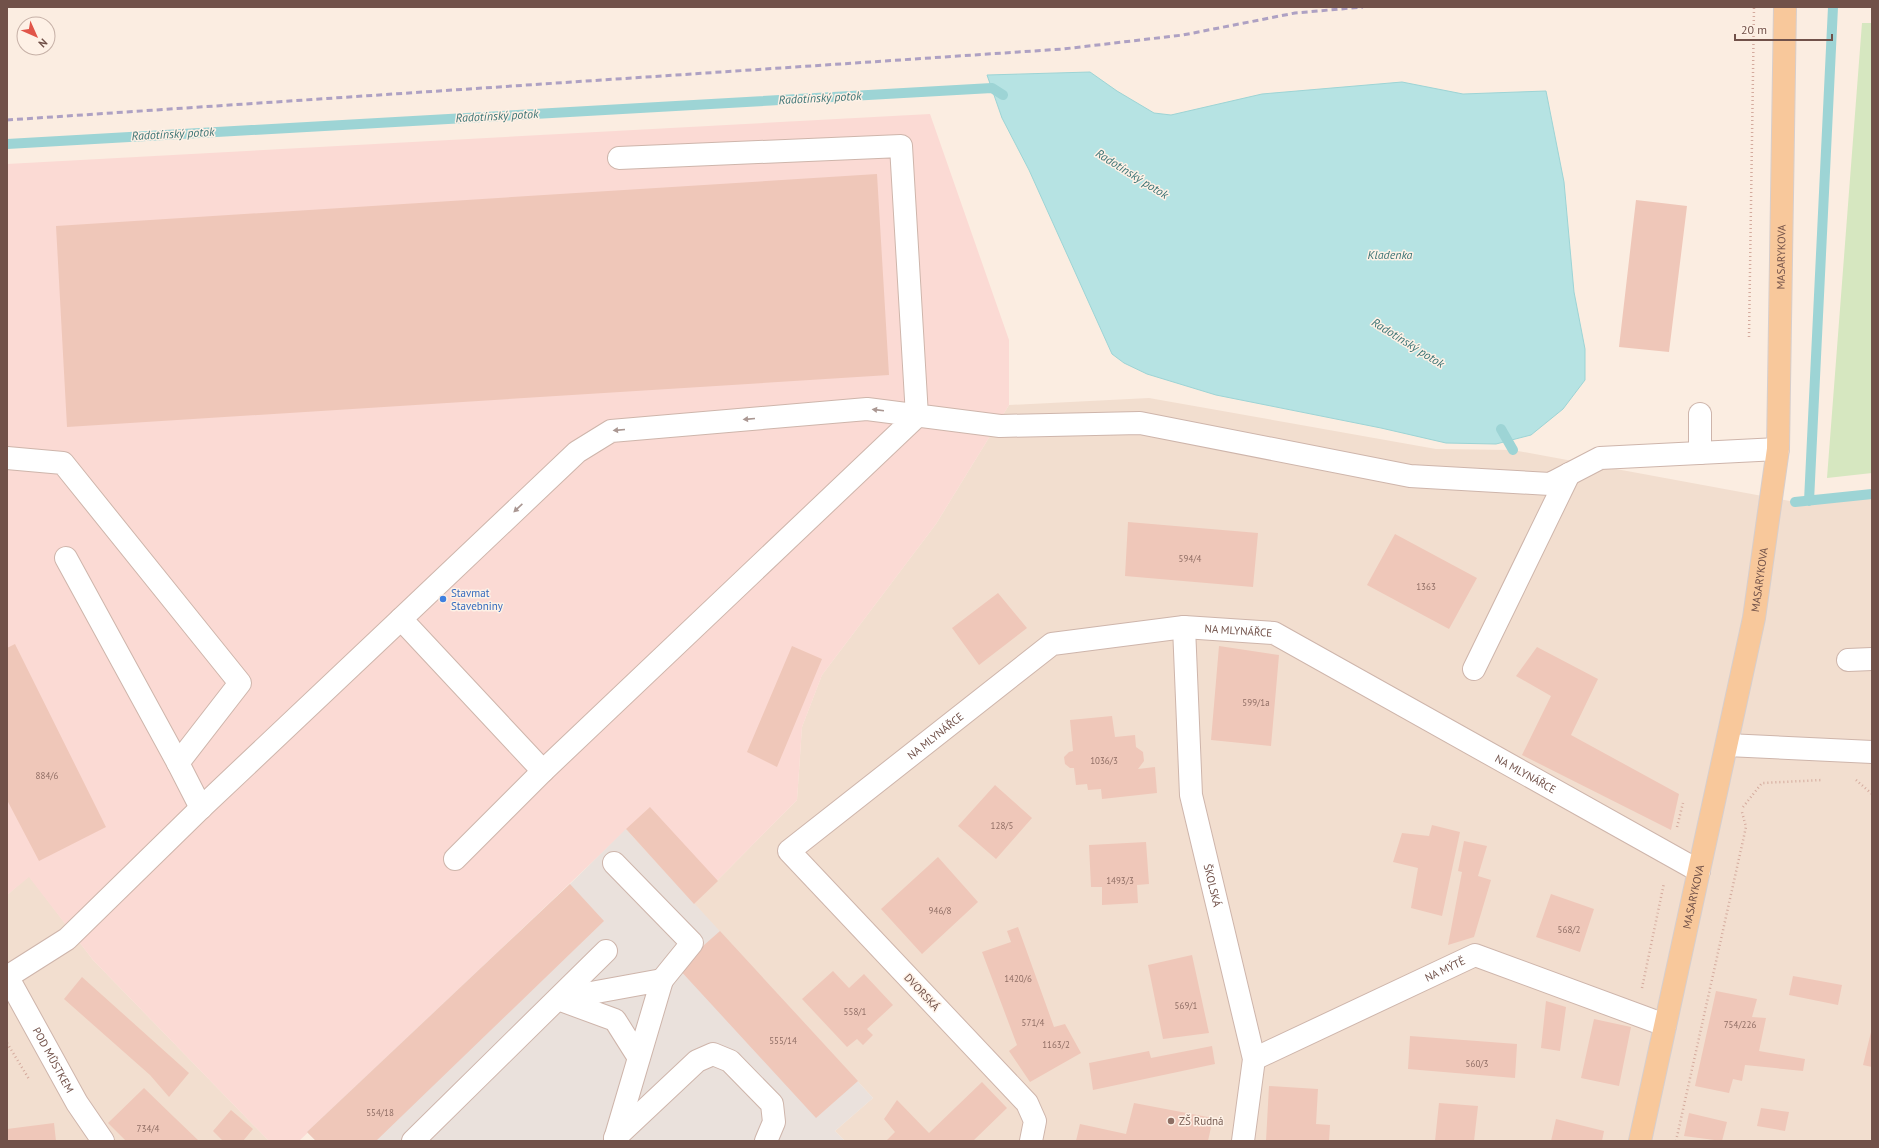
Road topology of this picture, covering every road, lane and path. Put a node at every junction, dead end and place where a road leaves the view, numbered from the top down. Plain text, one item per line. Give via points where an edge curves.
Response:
1 (1754, 7) edge
2 (1785, 7) edge
3 (619, 158) dead end
4 (1749, 341) dead end
5 (1700, 414) dead end
6 (917, 416) junction
7 (1778, 449) junction
8 (1700, 453) junction
9 (7, 458) edge
10 (1569, 474) junction
11 (66, 558) dead end
12 (401, 619) junction
13 (1184, 626) junction
14 (1872, 659) edge
15 (1848, 660) dead end
16 (1474, 669) dead end
17 (1726, 745) junction
18 (1872, 752) edge
19 (178, 763) junction
20 (543, 771) junction
21 (1854, 778) dead end
22 (1823, 780) dead end
23 (1872, 794) edge
24 (1683, 800) dead end
25 (200, 808) junction
26 (789, 851) joint
27 (1670, 854) junction
28 (455, 859) dead end
29 (614, 863) dead end
30 (1699, 871) junction
31 (606, 951) dead end
32 (7, 976) edge
33 (662, 980) junction
34 (558, 999) junction
35 (1637, 1014) junction
36 (1666, 1025) junction
37 (639, 1058) junction
38 (1254, 1059) junction
39 (614, 1140) edge
40 (103, 1141) edge
41 (413, 1141) edge
42 (766, 1141) edge
43 (1031, 1141) edge
44 (1243, 1141) edge
45 (1640, 1141) edge
46 (1676, 1141) edge

1 - 4 path
2 - 7 main road, MASARYKOVA
3 - 6 street via 901,146
5 - 8 street
6 - 10 street via 1000,426 1140,423 1410,476 1550,484
6 -> 12 street via 867,409 611,431 578,452
6 - 20 street
7 - 8 street
7 - 17 main road, MASARYKOVA via 1754,618
8 - 10 street via 1600,458
9 - 19 street via 63,463 240,683
10 - 16 street
11 - 19 street
12 - 20 street
12 - 25 street
13 - 26 street, NA MLYNÁŘCE via 1052,644
13 - 27 street, NA MLYNÁŘCE via 1274,634
13 - 38 street, ŠKOLSKÁ via 1190,795
14 - 15 street
17 - 18 street
17 - 30 main road, MASARYKOVA
19 - 25 street
20 - 28 street
21 - 23 path
22 - 46 path via 1762,783 1741,810 1746,827
24 - 27 path
25 - 32 street via 67,939
26 - 43 street, DVORSKÁ via 1027,1103 1035,1121
27 - 30 street, NA MLYNÁŘCE
27 - 35 path
29 - 33 street via 692,943
30 - 36 main road, MASARYKOVA
31 - 34 street
32 - 40 street, POD MŮSTKEM via 77,1103
33 - 34 street
33 - 37 street
34 - 37 street via 615,1020
34 - 41 street
35 - 36 street, NA MÝTĚ
35 - 38 street, NA MÝTĚ via 1475,955
36 - 45 main road, MASARYKOVA
37 - 39 street
38 - 44 street, ŠKOLSKÁ
39 - 42 street via 697,1061 713,1054 730,1060 772,1104 774,1122

